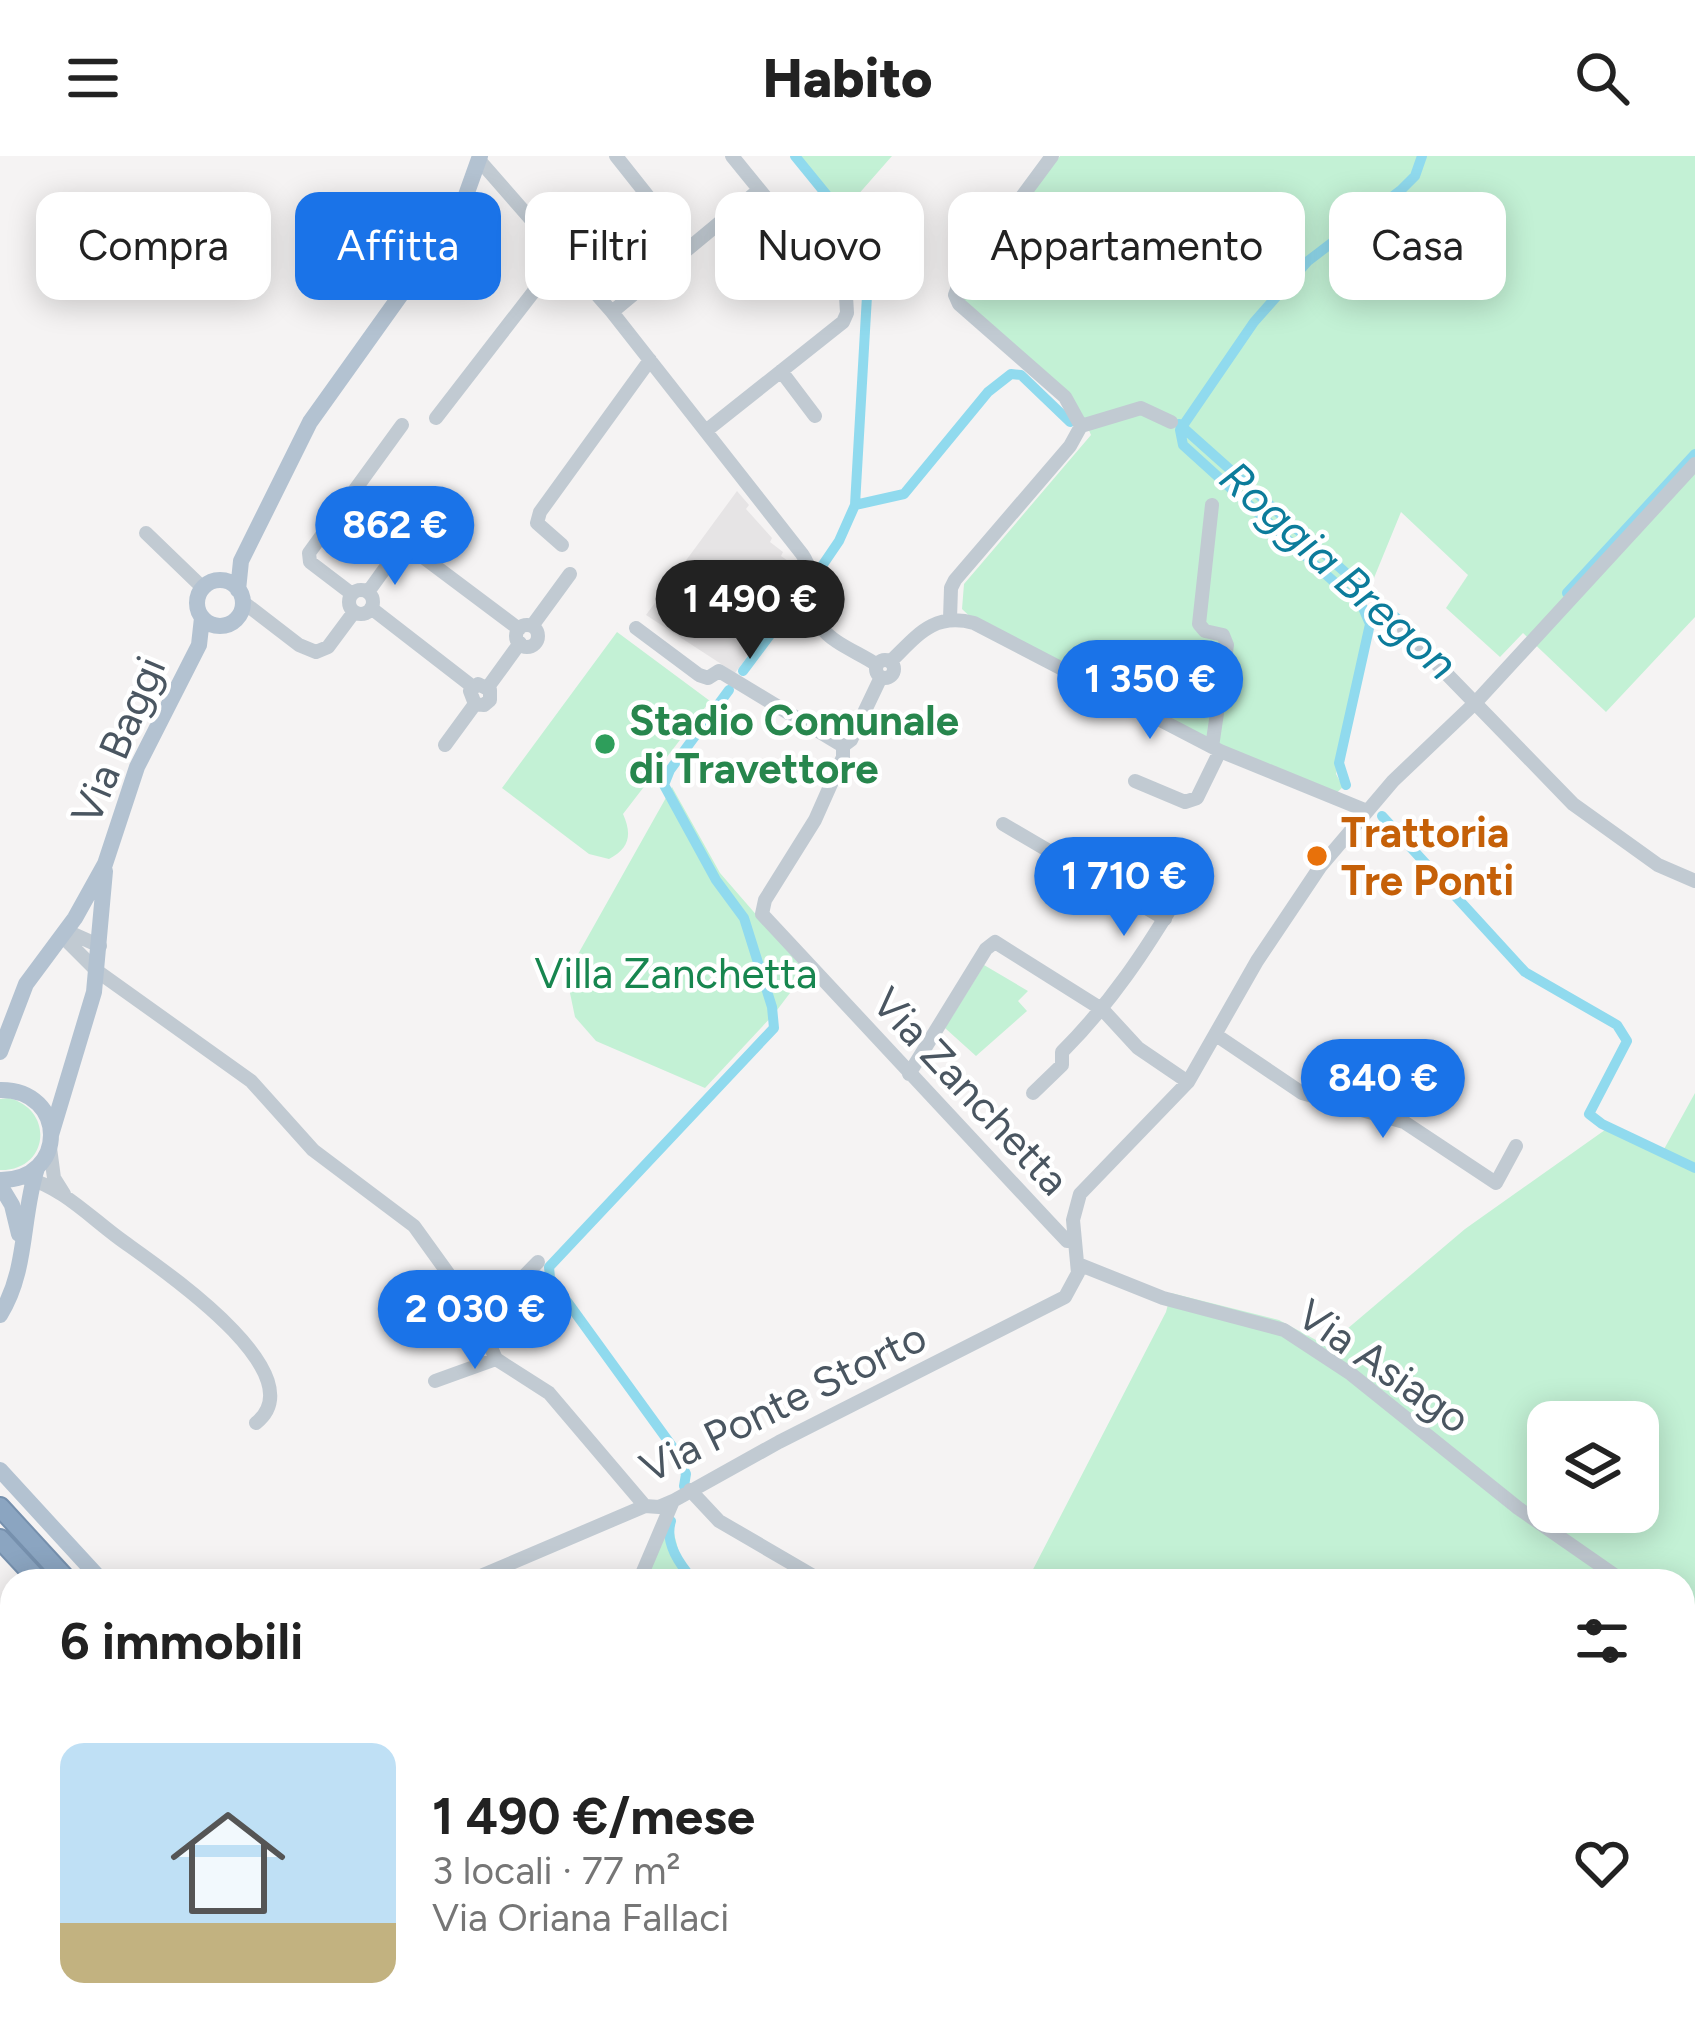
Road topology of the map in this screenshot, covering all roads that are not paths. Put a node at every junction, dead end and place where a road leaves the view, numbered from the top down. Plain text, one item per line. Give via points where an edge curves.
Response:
1 (616, 156) edge
2 (732, 156) edge
3 (1052, 156) edge
4 (480, 158) edge
5 (759, 190) junction
6 (467, 192) edge
7 (645, 192) edge
8 (525, 211) edge
9 (691, 246) edge
10 (399, 300) edge
11 (527, 300) edge
12 (601, 300) edge
13 (626, 300) edge
14 (612, 312) junction
15 (650, 360) junction
16 (781, 371) junction
17 (815, 416) dead end
18 (436, 418) dead end
19 (1171, 422) dead end
20 (402, 425) dead end
21 (1081, 426) junction
22 (707, 430) junction
23 (1695, 464) edge
24 (347, 500) junction
25 (1212, 505) dead end
26 (146, 533) dead end
27 (404, 542) junction
28 (562, 545) dead end
29 (241, 561) junction
30 (570, 574) dead end
31 (211, 584) junction
32 (364, 598) junction
33 (239, 603) junction
34 (950, 619) junction
35 (210, 622) junction
36 (636, 628) dead end
37 (1404, 630) dead end
38 (523, 633) junction
39 (883, 668) junction
40 (480, 687) junction
41 (1476, 702) junction
42 (445, 745) dead end
43 (844, 746) junction
44 (1216, 749) junction
45 (1135, 782) dead end
46 (1367, 811) junction
47 (1003, 824) dead end
48 (105, 864) junction
49 (1695, 880) edge
50 (1181, 890) dead end
51 (1165, 919) junction
52 (62, 935) junction
53 (100, 946) junction
54 (97, 971) junction
55 (1103, 1010) junction
56 (4, 1026) edge
57 (1216, 1036) junction
58 (0, 1052) edge
59 (909, 1074) junction
60 (1188, 1082) junction
61 (0, 1090) edge
62 (1034, 1093) dead end
63 (51, 1141) junction
64 (1516, 1147) dead end
65 (31, 1175) junction
66 (0, 1183) edge
67 (51, 1189) junction
68 (67, 1198) junction
69 (29, 1201) junction
70 (1076, 1204) junction
71 (1050, 1223) junction
72 (1074, 1241) junction
73 (22, 1258) junction
74 (538, 1262) dead end
75 (1078, 1264) junction
76 (0, 1316) edge
77 (480, 1322) junction
78 (496, 1359) junction
79 (435, 1381) dead end
80 (256, 1423) dead end
81 (0, 1470) edge
82 (690, 1490) junction
83 (673, 1502) junction
84 (645, 1506) junction
85 (0, 1507) edge
86 (0, 1539) edge
87 (28, 1569) edge
88 (57, 1569) edge
89 (91, 1569) edge
90 (498, 1569) edge
91 (644, 1569) edge
92 (801, 1569) edge
93 (1606, 1569) edge

1 - 7 street
2 - 5 street
3 - 21 street via 955,295 1065,397
4 - 6 main road
4 - 8 street
5 - 9 street
5 - 16 street via 848,302 843,322
10 - 29 main road via 310,422
11 - 18 street
12 - 14 street
13 - 14 street
14 - 15 street
15 - 22 street
15 - 28 street via 540,512 538,523
16 - 17 street
16 - 22 street
19 - 21 street via 1141,408
20 - 24 street
21 - 34 street via 955,580
22 - 39 street via 812,569 824,632
23 - 41 street
24 - 27 street
24 - 32 street via 308,557
25 - 44 street via 1199,624 1223,634 1227,645
26 - 31 street
27 - 32 street
27 - 38 street
29 - 31 main road
29 - 33 main road
30 - 38 street
31 - 33 main road
31 - 35 main road, Via Baggi via 197,606
32 - 33 street via 349,603 354,612 316,652
32 - 40 street
33 - 35 main road, Via Baggi
34 - 39 street via 921,629
34 - 44 street via 974,623
35 - 48 main road, Via Baggi via 137,767
36 - 43 street via 699,674 719,671
37 - 41 street
38 - 40 street
39 - 43 street, Via Zanchetta
40 - 42 street via 490,700 475,704
41 - 46 street
41 - 49 street via 1573,804 1658,865
43 - 59 street, Via Zanchetta via 815,820 762,914
44 - 45 street via 1197,798 1185,802
44 - 46 street
46 - 57 street via 1287,913
47 - 51 street
48 - 52 main road, Via Baggi
48 - 53 main road, Via Baggi
50 - 51 street
51 - 55 street
52 - 53 street
52 - 54 street
52 - 56 main road, Via Baggi
53 - 54 main road, Via Baggi
54 - 63 main road, Via Baggi
54 - 77 street via 251,1081 324,1160 414,1226
55 - 59 street via 995,942
55 - 60 street via 1138,1048
55 - 62 street
56 - 58 main road, Via Baggi
57 - 60 street
57 - 64 street via 1302,1093 1404,1122 1496,1183
59 - 71 street, Via Zanchetta
60 - 70 street
61 - 63 main road via 37,1102
63 - 65 main road, Via Baggi
63 - 68 street via 54,1178
65 - 66 main road
65 - 67 street
65 - 69 main road, Via Baggi
66 - 73 main road via 18,1223
67 - 68 street
67 - 69 street
68 - 80 street via 238,1334 270,1397
69 - 73 main road, Via Baggi
70 - 71 street
70 - 72 street
71 - 72 street, Via Zanchetta
72 - 75 street
73 - 76 main road, Via Baggi
74 - 77 street
75 - 82 street, Via Ponte Storto via 1075,1282 1052,1307
75 - 93 street, Via Asiago via 1163,1298 1284,1330
77 - 78 street
78 - 79 street
78 - 84 street via 549,1394
81 - 89 main road
82 - 83 street, Via Ponte Storto
82 - 92 street via 719,1521
83 - 84 street, Via Ponte Storto
83 - 91 street
84 - 90 street, Via Ponte Storto
85 - 88 highway
86 - 87 highway

